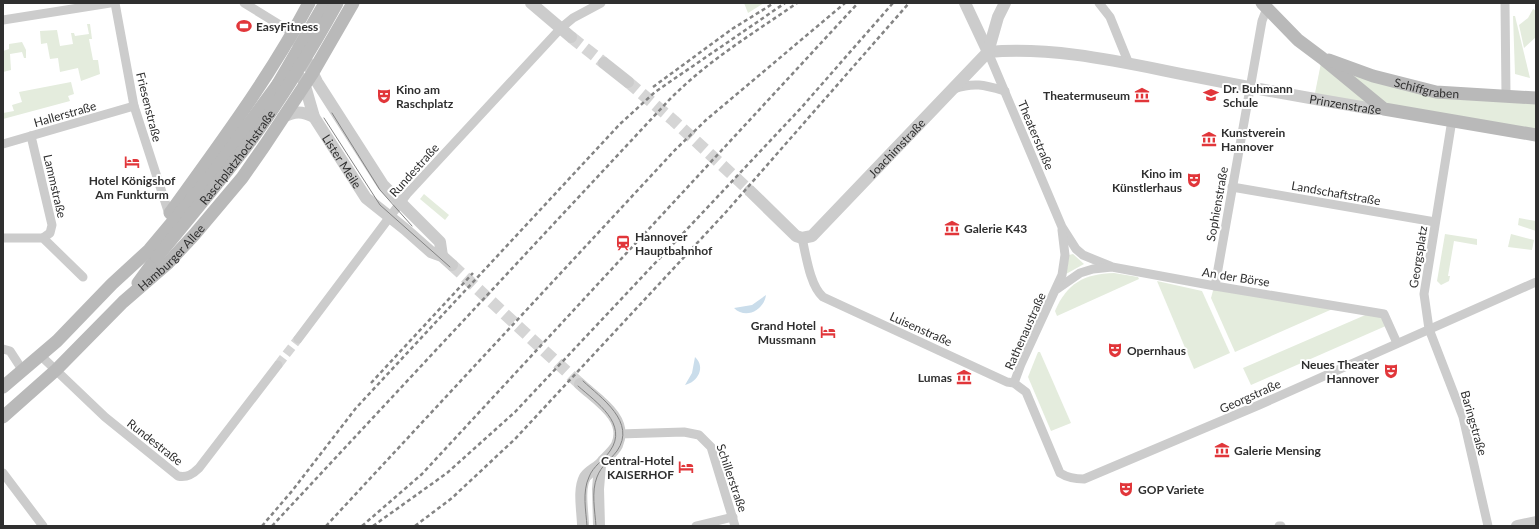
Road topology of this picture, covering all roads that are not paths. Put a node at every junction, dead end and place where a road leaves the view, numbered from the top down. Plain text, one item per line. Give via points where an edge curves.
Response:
1 (110, 3) edge
2 (115, 3) edge
3 (244, 3) edge
4 (309, 3) edge
5 (325, 3) edge
6 (337, 3) edge
7 (353, 3) edge
8 (530, 3) edge
9 (601, 3) edge
10 (965, 3) edge
11 (1005, 3) edge
12 (1099, 3) edge
13 (1505, 3) edge
14 (1265, 5) edge
15 (3, 20) edge
16 (561, 28) junction
17 (293, 33) junction
18 (571, 37) tunnel mouth
19 (988, 52) junction
20 (1322, 58) junction
21 (604, 63) tunnel mouth
22 (1130, 64) junction
23 (312, 74) junction
24 (628, 82) tunnel mouth
25 (304, 86) junction
26 (1251, 88) junction
27 (952, 90) junction
28 (1005, 91) junction
29 (1506, 96) junction
30 (1536, 98) edge
31 (134, 106) junction
32 (1384, 109) junction
33 (283, 117) junction
34 (314, 117) junction
35 (1452, 120) junction
36 (1536, 134) edge
37 (31, 136) junction
38 (3, 144) edge
39 (1232, 187) junction
40 (750, 191) tunnel mouth
41 (400, 203) junction
42 (169, 214) junction
43 (389, 217) junction
44 (1435, 222) junction
45 (1062, 227) junction
46 (3, 238) edge
47 (43, 238) junction
48 (802, 238) junction
49 (153, 253) junction
50 (442, 256) junction
51 (452, 265) tunnel mouth
52 (1112, 267) junction
53 (83, 277) dead end
54 (1536, 282) edge
55 (112, 284) junction
56 (1215, 286) junction
57 (1057, 288) junction
58 (124, 302) junction
59 (1429, 329) junction
60 (298, 339) tunnel mouth
61 (1397, 343) junction
62 (3, 349) edge
63 (40, 356) junction
64 (278, 366) tunnel mouth
65 (56, 370) junction
66 (23, 371) junction
67 (580, 384) tunnel mouth
68 (1014, 384) junction
69 (3, 387) edge
70 (3, 417) edge
71 (619, 434) junction
72 (600, 465) junction
73 (3, 473) edge
74 (734, 522) edge
75 (1536, 522) edge
76 (43, 526) edge
77 (583, 526) edge
78 (599, 526) edge
79 (696, 526) edge
80 (1488, 526) edge
81 (1517, 526) edge

1 - 15 street
2 - 31 street, Friesenstraße
3 - 17 street
4 - 17 main road, Hamburger Allee
5 - 49 main road, Raschplatzhochstraße, bridge via 278,84
6 - 49 main road, Raschplatzhochstraße, bridge via 290,82 251,140 215,187
7 - 23 main road, Hamburger Allee
8 - 16 street
9 - 16 street, Rundestraße via 573,18
10 - 19 street
11 - 19 street via 998,16
12 - 22 street via 1110,17
13 - 29 street
14 - 20 main road, Schiffgraben via 1298,40
14 - 26 street, Sophienstraße
16 - 18 street
16 - 41 street, Rundestraße
17 - 23 street, Lister Meile
17 - 25 street, Lister Meile
17 - 42 main road, Hamburger Allee via 231,129
19 - 22 street, Prinzenstraße via 1051,52
19 - 27 street, Joachimstraße
19 - 28 street, Theaterstraße
20 - 29 main road, Schiffgraben via 1373,76 1436,92
20 - 32 main road, Schiffgraben
21 - 24 street
22 - 26 street, Prinzenstraße
23 - 25 main road, Hamburger Allee
23 - 41 street, Lister Meile via 383,185
25 - 33 main road, Hamburger Allee
25 - 34 street, Lister Meile
26 - 32 street, Prinzenstraße
26 - 39 street, Sophienstraße
27 - 28 street via 968,84 979,84
27 - 48 street, Joachimstraße via 819,231 808,238
28 - 45 street, Theaterstraße
29 - 30 main road, Schiffgraben
31 - 37 street, Hallerstraße
31 - 42 street, Friesenstraße
32 - 35 main road, Prinzenstraße
33 - 34 street via 294,112 304,112
33 - 58 main road, Hamburger Allee via 242,178 194,235 168,263
34 - 43 street, Lister Meile via 366,198
35 - 36 main road, Prinzenstraße
35 - 44 street, Georgsplatz
37 - 38 street, Hallerstraße
37 - 47 street, Lammstraße via 52,225 50,233
39 - 44 street, Landschaftstraße
39 - 56 street, Sophienstraße
40 - 48 street via 791,233
41 - 43 street, Rundestraße
41 - 50 street, Lister Meile via 440,242
42 - 55 main road, Hamburger Allee
43 - 50 street, Lister Meile via 431,252
43 - 60 street, Rundestraße
44 - 59 street, Georgsplatz via 1424,294
45 - 52 street, Theaterstraße via 1076,249 1089,258
45 - 57 street, Theaterstraße via 1064,264
46 - 47 street
47 - 53 street
48 - 68 street, Luisenstraße via 807,262 819,294
49 - 55 main road, Hamburger Allee
49 - 58 main road, Raschplatzhochstraße
50 - 51 street, Lister Meile
52 - 56 street, An der Börse
52 - 57 street, An der Börse via 1080,273
54 - 59 street
55 - 63 main road, Hamburger Allee
56 - 61 street, An der Börse via 1384,314
57 - 68 street, Rathenaustraße
58 - 65 main road, Hamburger Allee
59 - 61 street, Georgstraße
59 - 80 street, Baringstraße via 1463,417
61 - 68 street, Georgstraße via 1239,414 1084,479 1066,477 1060,473 1026,392
62 - 66 street via 10,351
63 - 65 street, Rundestraße
63 - 66 main road, Hamburger Allee
64 - 65 street, Rundestraße via 199,468 184,477 178,476 132,440
65 - 70 main road, Hamburger Allee
66 - 69 main road, Hamburger Allee
67 - 71 street via 612,413
71 - 72 street via 616,446
71 - 74 street, Schillerstraße via 684,432 699,435 711,447
72 - 77 street via 585,477 583,484
72 - 78 street
73 - 76 street
74 - 79 street
75 - 81 street

